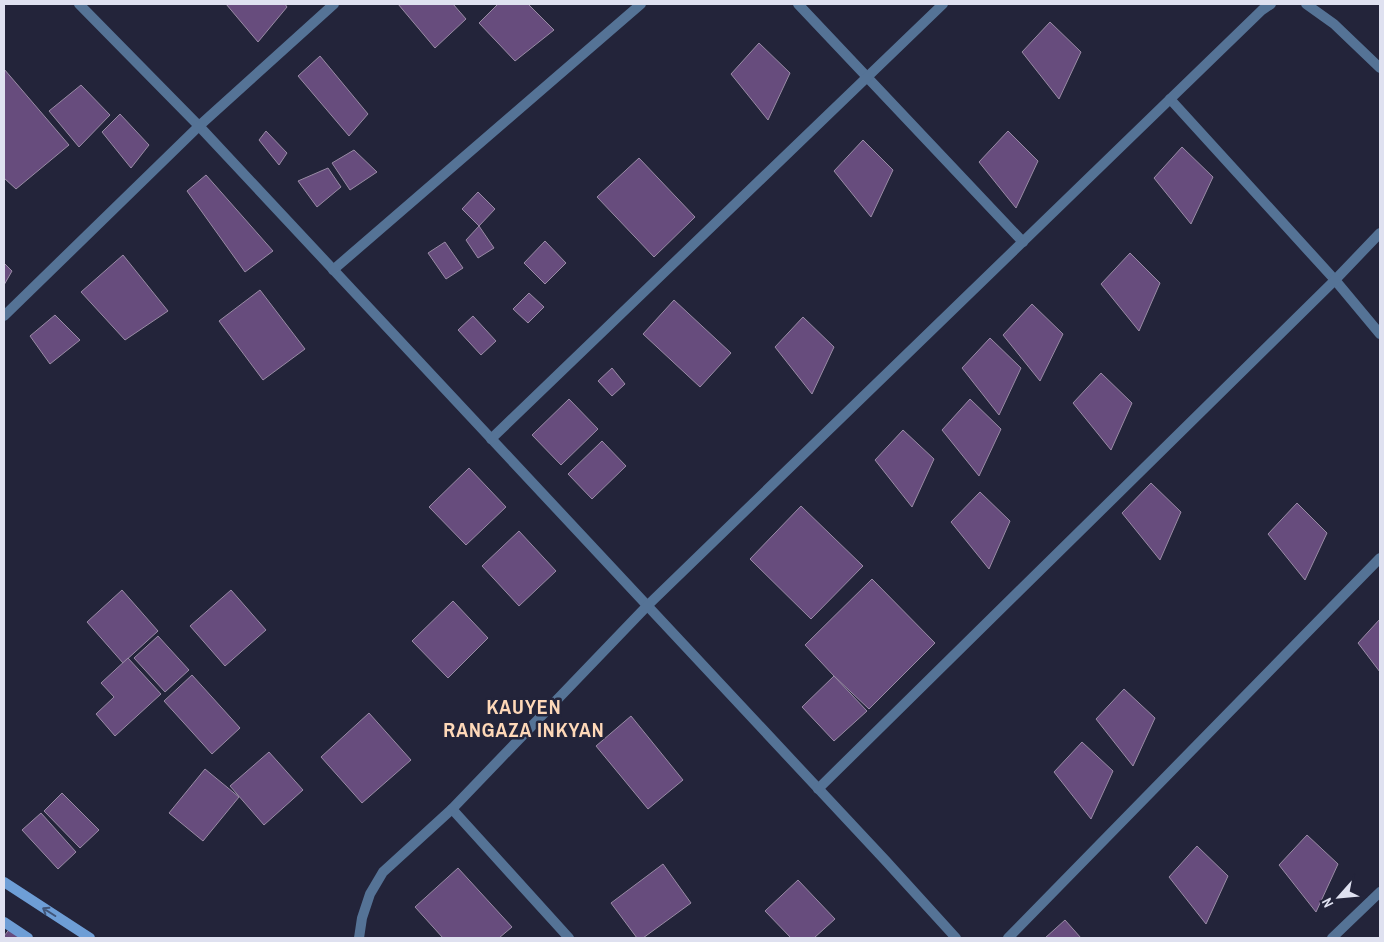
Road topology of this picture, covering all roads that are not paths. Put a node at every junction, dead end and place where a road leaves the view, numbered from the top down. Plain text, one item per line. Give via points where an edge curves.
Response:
1 (79, 4) edge
2 (334, 4) edge
3 (641, 4) edge
4 (798, 4) edge
5 (943, 4) edge
6 (1271, 4) edge
7 (1306, 4) edge
8 (1380, 68) edge
9 (867, 77) junction
10 (1170, 99) junction
11 (199, 126) junction
12 (1380, 233) edge
13 (1023, 242) junction
14 (333, 270) junction
15 (1335, 280) junction
16 (4, 316) edge
17 (1380, 334) edge
18 (491, 439) junction
19 (1380, 558) edge
20 (647, 606) junction
21 (818, 789) junction
22 (452, 809) junction
23 (4, 882) edge
24 (1380, 892) edge
25 (4, 922) edge
26 (28, 938) edge
27 (90, 938) edge
28 (359, 938) edge
29 (569, 938) edge
30 (956, 938) edge
31 (1008, 938) edge
32 (1332, 938) edge

1 - 11 street
2 - 11 street
3 - 14 street
4 - 9 street
5 - 9 street
6 - 10 street
7 - 8 street via 1334,24
9 - 13 street
9 - 18 street
10 - 13 street
10 - 15 street
11 - 14 street
11 - 16 street
12 - 15 street
13 - 20 street
14 - 18 street
15 - 17 street
15 - 21 street
18 - 20 street
19 - 31 street
20 - 21 street
20 - 22 street
21 - 30 street
22 - 28 street via 383,872 370,894
22 - 29 street
27 -> 23 main road
24 - 32 street
25 - 26 main road

